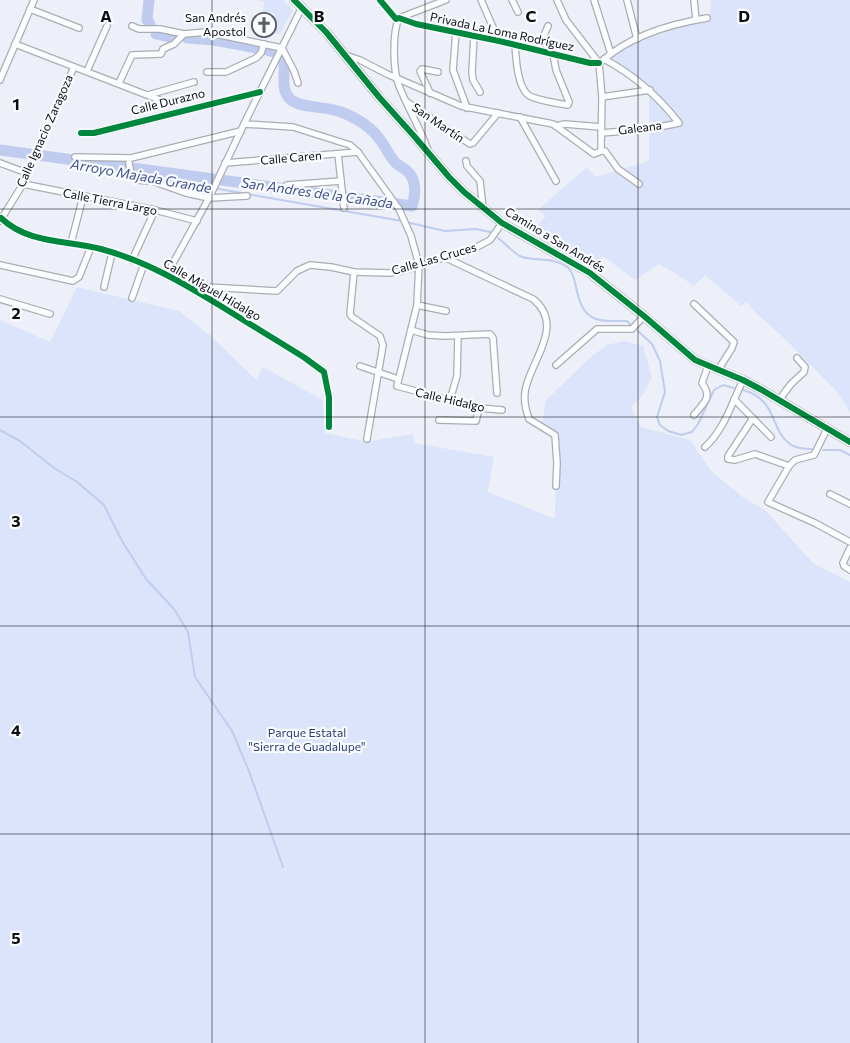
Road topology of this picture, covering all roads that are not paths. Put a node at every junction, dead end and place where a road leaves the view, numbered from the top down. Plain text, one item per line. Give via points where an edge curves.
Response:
1 (34, 0) edge
2 (294, 0) edge
3 (380, 0) edge
4 (446, 0) edge
5 (481, 0) edge
6 (512, 0) edge
7 (556, 0) edge
8 (594, 0) edge
9 (627, 0) edge
10 (694, 0) edge
11 (302, 7) junction
12 (30, 8) junction
13 (518, 12) dead end
14 (399, 18) junction
15 (707, 18) dead end
16 (696, 20) junction
17 (107, 26) dead end
18 (132, 26) dead end
19 (548, 26) dead end
20 (79, 28) dead end
21 (456, 31) junction
22 (184, 34) junction
23 (474, 36) junction
24 (637, 39) junction
25 (499, 41) junction
26 (15, 44) junction
27 (264, 44) junction
28 (515, 44) junction
29 (282, 48) junction
30 (538, 50) junction
31 (553, 54) junction
32 (611, 54) junction
33 (345, 55) junction
34 (602, 61) junction
35 (74, 67) junction
36 (87, 71) junction
37 (207, 72) dead end
38 (438, 72) dead end
39 (397, 78) junction
40 (0, 80) edge
41 (194, 82) dead end
42 (119, 83) junction
43 (298, 83) dead end
44 (650, 90) junction
45 (260, 92) junction
46 (480, 92) dead end
47 (430, 93) junction
48 (148, 94) junction
49 (602, 97) junction
50 (406, 101) junction
51 (165, 102) dead end
52 (467, 108) junction
53 (498, 113) junction
54 (520, 117) junction
55 (244, 124) junction
56 (556, 126) junction
57 (241, 130) junction
58 (601, 130) junction
59 (81, 132) dead end
60 (601, 151) junction
61 (358, 152) junction
62 (428, 153) junction
63 (338, 154) junction
64 (75, 157) dead end
65 (466, 161) dead end
66 (0, 163) edge
67 (129, 163) dead end
68 (225, 163) junction
69 (27, 173) junction
70 (341, 181) junction
71 (556, 181) dead end
72 (23, 184) junction
73 (639, 184) dead end
74 (287, 185) dead end
75 (83, 196) junction
76 (248, 196) dead end
77 (209, 198) junction
78 (344, 208) dead end
79 (483, 208) junction
80 (155, 210) junction
81 (1, 219) edge
82 (197, 221) junction
83 (502, 223) junction
84 (71, 243) junction
85 (91, 247) junction
86 (112, 253) junction
87 (444, 257) junction
88 (132, 260) junction
89 (144, 264) junction
90 (0, 265) edge
91 (419, 265) junction
92 (354, 272) junction
93 (167, 274) junction
94 (187, 286) junction
95 (104, 287) dead end
96 (132, 298) dead end
97 (0, 299) edge
98 (694, 304) dead end
99 (417, 306) junction
100 (446, 311) dead end
101 (50, 314) dead end
102 (644, 316) junction
103 (411, 330) junction
104 (458, 336) junction
105 (797, 358) dead end
106 (556, 365) dead end
107 (360, 366) dead end
108 (708, 366) junction
109 (718, 370) junction
110 (379, 373) junction
111 (398, 379) junction
112 (743, 380) junction
113 (497, 393) dead end
114 (734, 398) junction
115 (450, 400) junction
116 (780, 400) junction
117 (479, 408) junction
118 (502, 410) dead end
119 (694, 415) dead end
120 (752, 418) junction
121 (439, 420) dead end
122 (329, 427) dead end
123 (827, 429) junction
124 (771, 437) dead end
125 (367, 439) dead end
126 (850, 442) edge
127 (705, 447) dead end
128 (789, 466) junction
129 (556, 486) dead end
130 (830, 494) dead end
131 (850, 504) edge
132 (850, 542) edge
133 (850, 548) edge
134 (850, 570) edge

1 - 12 street
2 - 11 street, Camino a San Andrés
3 - 14 street, Privada La Loma Rodríguez via 396,20
4 - 14 street
5 - 25 street
6 - 13 street
7 - 34 street via 566,20
8 - 32 street
9 - 24 street
10 - 16 street
11 - 29 street
11 - 33 street, Camino a San Andrés
12 - 20 street
12 - 26 street
14 - 21 street, Privada La Loma Rodríguez
14 - 39 street via 394,39
15 - 16 street
16 - 24 street via 668,26
17 - 36 street
18 - 22 street
19 - 30 street
21 - 23 street, Privada La Loma Rodríguez
21 - 52 street via 453,70
22 - 27 street via 206,32
22 - 42 street via 161,54 132,55
23 - 25 street, Privada La Loma Rodríguez
23 - 46 street via 472,76
24 - 32 street
25 - 28 street, Privada La Loma Rodríguez
26 - 35 street
26 - 40 street
27 - 29 street
27 - 37 street via 256,58 226,72
28 - 30 street, Privada La Loma Rodríguez
28 - 31 street via 517,68 527,95 568,105
29 - 43 street
29 - 45 street
30 - 31 street, Privada La Loma Rodríguez
31 - 34 street, Privada La Loma Rodríguez via 590,63
32 - 34 street
33 - 39 street
33 - 62 street, Camino a San Andrés
34 - 44 street
34 - 49 street
35 - 36 street
35 - 69 street, Calle Ignacio Zaragoza
36 - 42 street
38 - 47 street via 420,71
39 - 47 street
39 - 50 street
41 - 48 street
42 - 48 street
44 - 49 street
44 - 58 street, Galeana via 678,123 649,129
45 - 55 street
45 - 59 street, Calle Durazno via 94,133
47 - 52 street
48 - 51 street
49 - 58 street
50 - 53 street, San Martín via 471,144
50 - 62 street
52 - 53 street
53 - 54 street
54 - 56 street
54 - 71 street
55 - 57 street
55 - 61 street via 293,127 350,145
56 - 58 street, Galeana via 566,124
56 - 60 street via 594,154
57 - 64 street via 131,158
57 - 68 street
58 - 60 street
60 - 73 street via 605,151 618,169
61 - 63 street, Calle Caren
61 - 91 street via 399,209
62 - 79 street, Camino a San Andrés via 448,177
63 - 68 street, Calle Caren
63 - 70 street
65 - 79 street via 480,181
66 - 69 street
67 - 77 street via 131,176 136,180 152,181
68 - 77 street
69 - 72 street, Calle Ignacio Zaragoza
70 - 74 street
70 - 78 street
72 - 75 street, Calle Tierra Largo
72 - 81 street, Calle Ignacio Zaragoza
75 - 80 street, Calle Tierra Largo
75 - 84 street
76 - 77 street
77 - 82 street
79 - 83 street, Camino a San Andrés
80 - 82 street, Calle Tierra Largo
80 - 88 street
81 - 84 street, Calle Miguel Hidalgo via 20,233
82 - 93 street
83 - 87 street, Calle Las Cruces via 484,244
83 - 102 street, Camino a San Andrés via 582,268
84 - 85 street, Calle Miguel Hidalgo
85 - 86 street, Calle Miguel Hidalgo
85 - 90 street via 76,280 62,280
86 - 88 street, Calle Miguel Hidalgo
86 - 95 street
87 - 91 street, Calle Las Cruces
87 - 129 street via 533,299 542,309 546,336 524,397 529,419 555,436
88 - 89 street, Calle Miguel Hidalgo
89 - 93 street, Calle Miguel Hidalgo
89 - 96 street
91 - 92 street, Calle Las Cruces via 395,272
91 - 99 street
92 - 94 street, Calle Las Cruces via 331,267 303,267 281,288 272,292
92 - 110 street via 350,314 380,336 383,345
93 - 94 street, Calle Miguel Hidalgo
94 - 122 street, Calle Miguel Hidalgo via 324,372 329,397
97 - 101 street
98 - 109 street via 734,342
99 - 100 street
99 - 103 street
102 - 106 street via 632,329 597,329
102 - 108 street, Camino a San Andrés via 690,358
103 - 104 street via 428,335
103 - 111 street
104 - 113 street via 490,334 493,338
104 - 115 street via 457,376
105 - 116 street via 804,372
107 - 110 street
108 - 109 street, Camino a San Andrés
108 - 119 street via 702,382 708,396
109 - 112 street, Camino a San Andrés
110 - 111 street
110 - 125 street
111 - 115 street, Calle Hidalgo via 397,386
112 - 114 street
112 - 116 street, Camino a San Andrés
114 - 120 street
114 - 127 street via 723,424
115 - 117 street, Calle Hidalgo
116 - 123 street, Camino a San Andrés
117 - 118 street, Calle Hidalgo
117 - 121 street via 476,421
120 - 124 street
120 - 128 street via 728,459 755,454
123 - 126 street, Camino a San Andrés
123 - 128 street via 814,455 795,460
128 - 132 street via 768,502
130 - 131 street
133 - 134 street via 843,563

